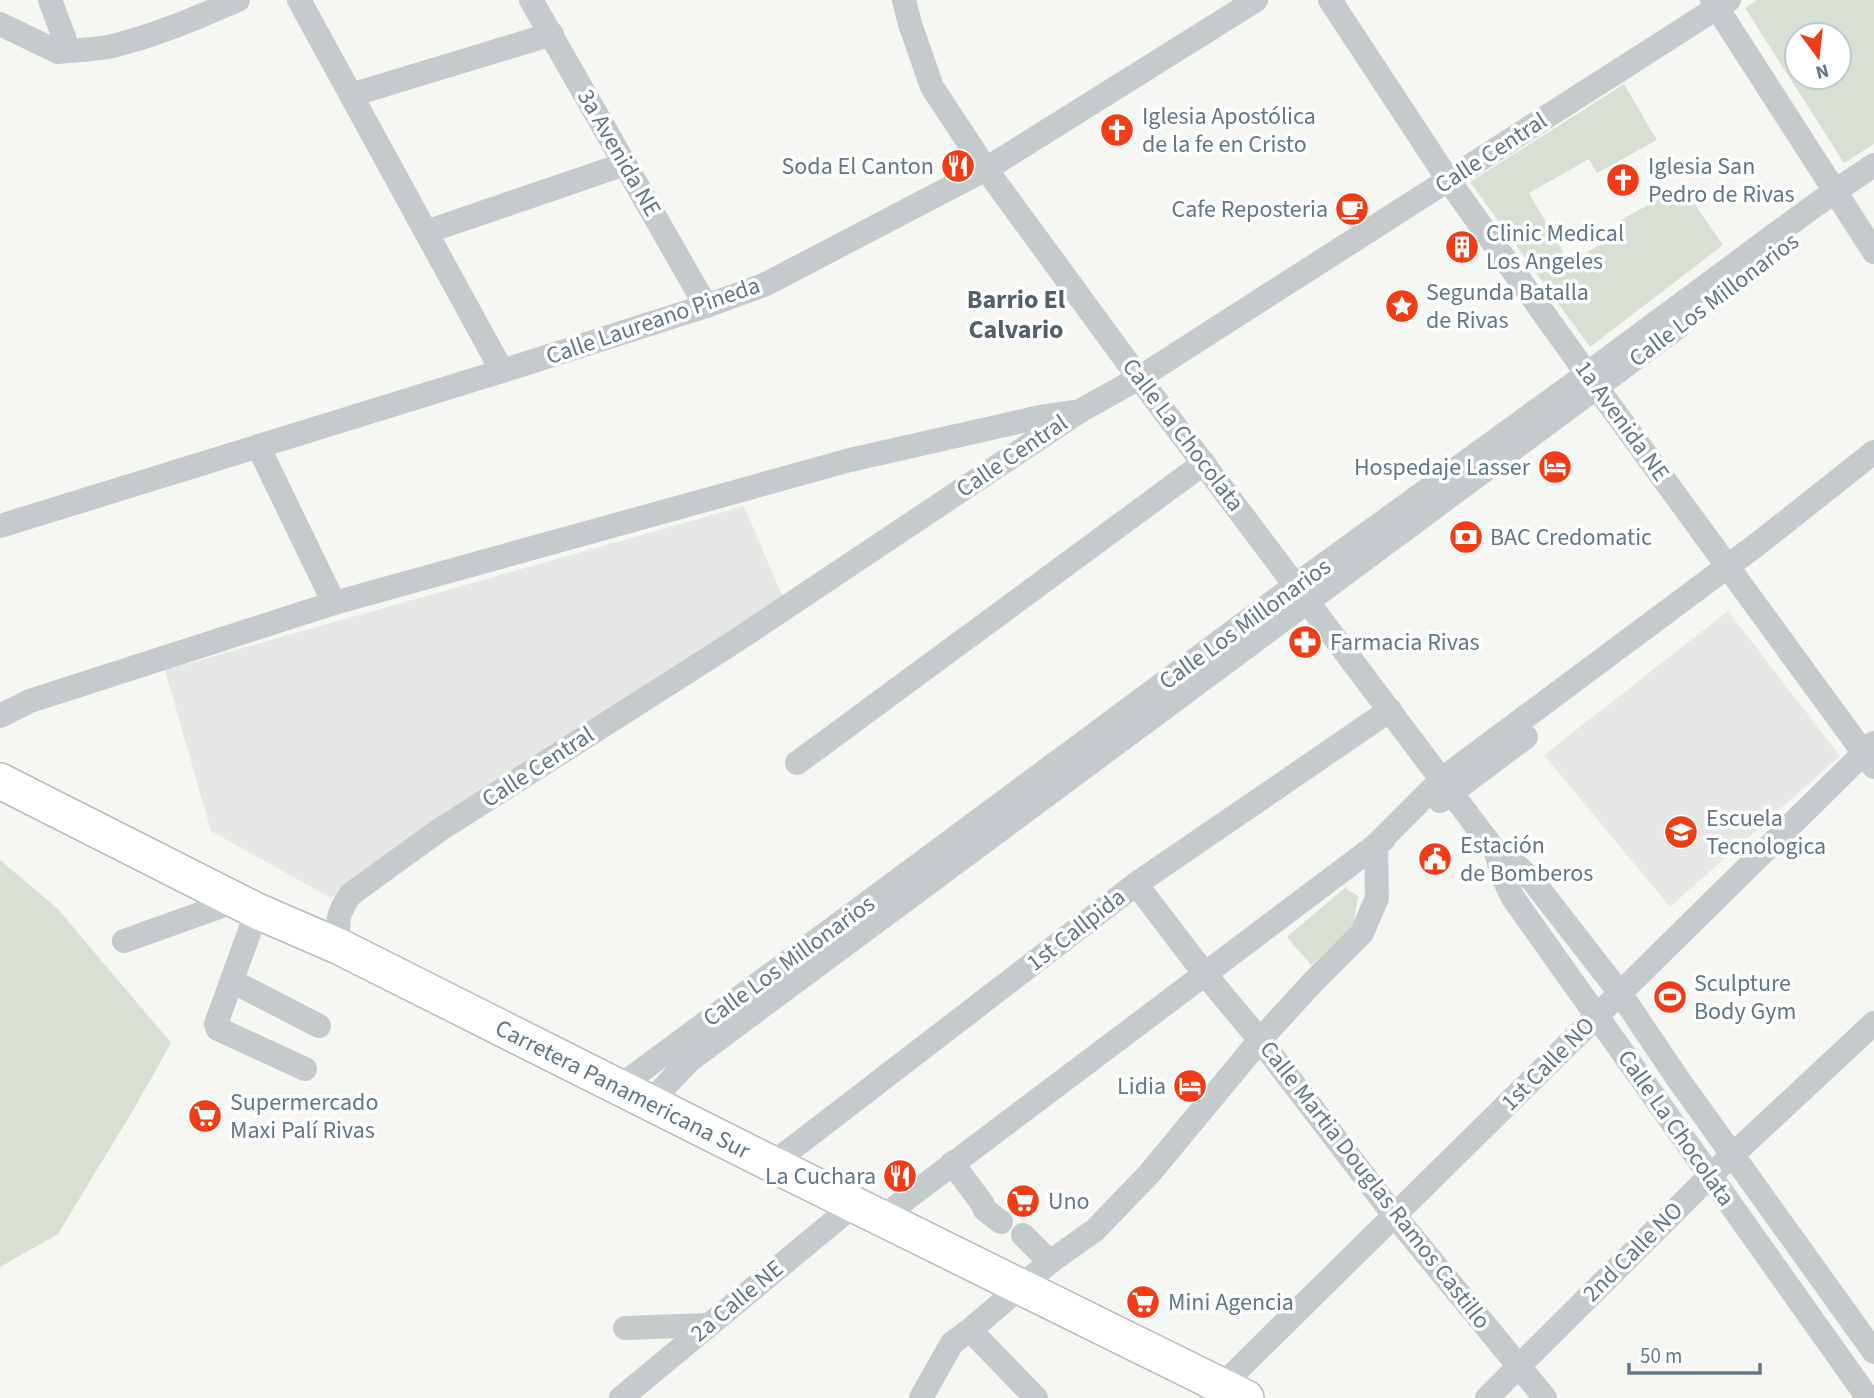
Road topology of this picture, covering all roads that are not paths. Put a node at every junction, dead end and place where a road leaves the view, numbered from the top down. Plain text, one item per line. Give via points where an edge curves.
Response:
1 (50, 0) edge
2 (239, 0) edge
3 (299, 0) edge
4 (531, 0) edge
5 (904, 0) edge
6 (1256, 0) edge
7 (1330, 0) edge
8 (1720, 3) edge
9 (0, 24) edge
10 (552, 34) junction
11 (69, 51) junction
12 (351, 95) junction
13 (625, 164) junction
14 (1874, 165) edge
15 (986, 169) junction
16 (1874, 180) edge
17 (1449, 181) junction
18 (1839, 197) junction
19 (426, 232) junction
20 (1874, 252) edge
21 (706, 306) junction
22 (502, 371) junction
23 (1139, 378) junction
24 (1592, 381) junction
25 (1080, 411) junction
26 (258, 446) junction
27 (1874, 452) edge
28 (1204, 463) junction
29 (0, 526) edge
30 (1732, 573) junction
31 (1302, 593) junction
32 (334, 603) junction
33 (1390, 710) junction
34 (0, 716) edge
35 (1871, 754) edge
36 (796, 763) dead end
37 (0, 781) edge
38 (1447, 786) junction
39 (1376, 845) junction
40 (1496, 852) junction
41 (1136, 884) junction
42 (246, 906) junction
43 (124, 941) dead end
44 (340, 947) junction
45 (1204, 973) junction
46 (232, 981) junction
47 (1620, 993) junction
48 (1597, 1016) junction
49 (1874, 1023) edge
50 (319, 1026) dead end
51 (1260, 1040) junction
52 (304, 1069) dead end
53 (634, 1095) junction
54 (1733, 1155) junction
55 (952, 1163) junction
56 (772, 1164) junction
57 (1710, 1176) junction
58 (867, 1211) junction
59 (1394, 1215) junction
60 (1001, 1222) dead end
61 (1023, 1235) dead end
62 (1050, 1262) junction
63 (1020, 1287) junction
64 (708, 1325) junction
65 (625, 1328) dead end
66 (971, 1330) junction
67 (1874, 1352) edge
68 (1519, 1366) junction
69 (1226, 1394) edge
70 (621, 1398) edge
71 (921, 1398) edge
72 (1036, 1398) edge
73 (1487, 1398) edge
74 (1545, 1398) edge
75 (1868, 1398) edge

1 - 11 street
2 - 11 street via 178,26 108,47
3 - 12 street
4 - 10 street, 3a Avenida NE
5 - 15 street, Calle La Chocolata via 932,87
6 - 15 street, Calle Laureano Pineda
7 - 17 street, 1a Avenida NE
8 - 17 street, Calle Central
8 - 18 street
9 - 11 street via 58,52
10 - 12 street
10 - 13 street, 3a Avenida NE
12 - 19 street
13 - 19 street
13 - 21 street, 3a Avenida NE
14 - 18 street, Calle Los Millonarios
15 - 21 street, Calle Laureano Pineda via 764,285
15 - 23 street, Calle La Chocolata
16 - 18 street, Calle Los Millonarios
17 - 23 street, Calle Central
17 - 24 street, 1a Avenida NE
18 - 20 street
18 - 24 street, Calle Los Millonarios
19 - 22 street
21 - 22 street, Calle Laureano Pineda
22 - 26 street, Calle Laureano Pineda
23 - 25 street, Calle Central
23 - 28 street, Calle La Chocolata
24 - 30 street, 1a Avenida NE
24 - 31 street, Calle Los Millonarios
25 - 32 street via 850,460
25 - 44 street, Calle Central via 731,644 438,831 351,894 337,922
26 - 29 street, Calle Laureano Pineda
26 - 32 street
27 - 30 street via 1759,543
28 - 31 street, Calle La Chocolata
28 - 36 street
30 - 35 street, 1a Avenida NE
30 - 38 street, 2a Calle NE
31 - 33 street, Calle La Chocolata
31 - 53 street, Calle Los Millonarios
31 - 53 street, Calle Los Millonarios via 1168,707 690,1060
32 - 34 street via 30,701
33 - 38 street, Calle La Chocolata
33 - 41 street, 1st Callpida
35 - 47 street, 1st Calle NO
37 - 42 highway, Carretera Panamericana Sur
38 - 39 street, 2a Calle NE
38 - 40 street, Calle La Chocolata
39 - 45 street, 2a Calle NE
39 - 51 street via 1377,898 1362,933
40 - 47 street, Calle La Chocolata via 1533,881
40 - 48 street, Calle La Chocolata via 1513,898
41 - 45 street, Calle Martia Douglas Ramos Castillo
41 - 56 street, 1st Callpida
42 - 43 street
42 - 44 highway, Carretera Panamericana Sur
42 - 46 street
44 - 53 highway, Carretera Panamericana Sur
45 - 51 street, Calle Martia Douglas Ramos Castillo
45 - 55 street, 2a Calle NE
46 - 50 street
46 - 52 street via 218,1029
47 - 48 street, 1st Calle NO
47 - 54 street, Calle La Chocolata
48 - 57 street, Calle La Chocolata
48 - 59 street, 1st Calle NO
49 - 54 street, 2nd Calle NO
51 - 59 street, Calle Martia Douglas Ramos Castillo
51 - 62 street via 1149,1174 1095,1230
53 - 56 highway, Carretera Panamericana Sur
54 - 57 street, 2nd Calle NO
54 - 67 street, Calle La Chocolata
55 - 58 street, 2a Calle NE
55 - 60 street via 985,1210
56 - 58 highway, Carretera Panamericana Sur
57 - 68 street, 2nd Calle NO
57 - 75 street, Calle La Chocolata
58 - 63 highway, Carretera Panamericana Sur
58 - 64 street, 2a Calle NE
59 - 68 street, Calle Martia Douglas Ramos Castillo
59 - 69 street, 1st Calle NO
61 - 62 street
62 - 63 street
63 - 66 street
63 - 69 highway, Carretera Panamericana Sur
64 - 65 street
64 - 70 street, 2a Calle NE
66 - 71 street via 952,1343
66 - 72 street
68 - 73 street, 2nd Calle NO
68 - 74 street, Calle Martia Douglas Ramos Castillo

